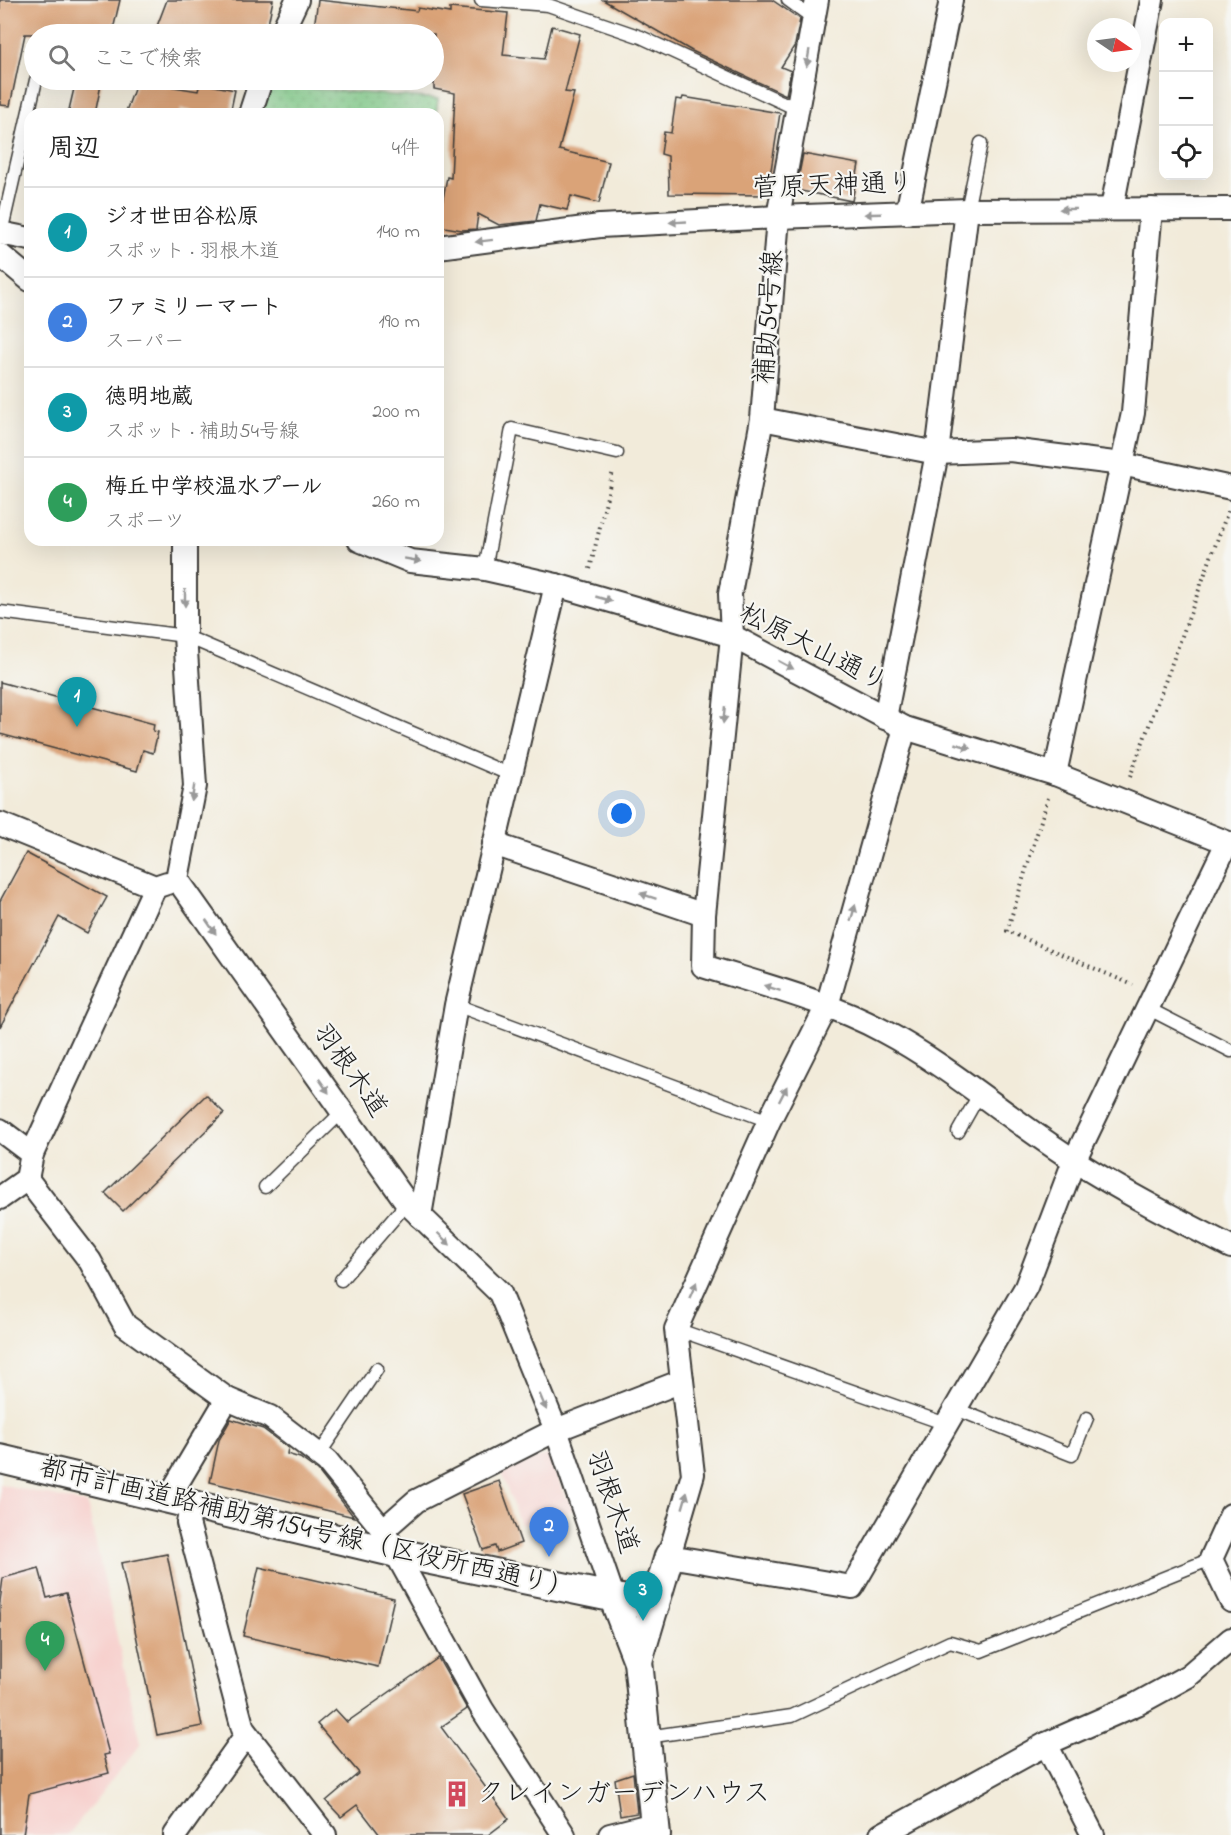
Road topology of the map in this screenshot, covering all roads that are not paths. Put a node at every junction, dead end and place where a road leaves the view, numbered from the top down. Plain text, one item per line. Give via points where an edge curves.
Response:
1 (297, 0) edge
2 (481, 0) edge
3 (788, 0) edge
4 (951, 0) edge
5 (1152, 0) edge
6 (816, 9) edge
7 (286, 24) edge
8 (34, 90) edge
9 (258, 90) edge
10 (29, 108) edge
11 (252, 108) edge
12 (799, 110) junction
13 (24, 131) edge
14 (981, 143) dead end
15 (1112, 208) junction
16 (1151, 209) junction
17 (1231, 209) edge
18 (967, 210) junction
19 (907, 213) junction
20 (778, 217) junction
21 (0, 233) edge
22 (24, 238) edge
23 (444, 246) edge
24 (0, 255) edge
25 (24, 275) edge
26 (762, 419) junction
27 (617, 453) road end
28 (937, 453) junction
29 (1122, 464) junction
30 (1231, 488) edge
31 (185, 546) edge
32 (374, 546) edge
33 (485, 569) junction
34 (556, 585) junction
35 (0, 612) edge
36 (185, 636) junction
37 (732, 636) junction
38 (895, 723) junction
39 (1055, 774) junction
40 (511, 775) junction
41 (0, 824) edge
42 (494, 844) junction
43 (1229, 844) edge
44 (177, 879) junction
45 (155, 887) junction
46 (704, 915) junction
47 (1152, 1002) junction
48 (456, 1005) junction
49 (827, 1006) junction
50 (1231, 1051) edge
51 (980, 1094) junction
52 (342, 1112) junction
53 (769, 1121) junction
54 (0, 1130) edge
55 (958, 1131) dead end
56 (32, 1154) junction
57 (1074, 1161) junction
58 (27, 1179) junction
59 (266, 1187) dead end
60 (0, 1198) edge
61 (414, 1209) junction
62 (1231, 1247) edge
63 (341, 1280) dead end
64 (676, 1329) junction
65 (377, 1369) dead end
66 (682, 1381) junction
67 (227, 1399) junction
68 (951, 1417) junction
69 (1088, 1418) dead end
70 (556, 1430) junction
71 (320, 1453) junction
72 (0, 1459) edge
73 (182, 1501) junction
74 (1231, 1515) edge
75 (388, 1541) junction
76 (669, 1556) junction
77 (1211, 1559) junction
78 (614, 1599) junction
79 (1231, 1601) edge
80 (655, 1606) junction
81 (1231, 1639) edge
82 (638, 1661) junction
83 (246, 1735) junction
84 (647, 1737) junction
85 (1047, 1744) junction
86 (655, 1829) edge
87 (175, 1835) edge
88 (325, 1835) edge
89 (564, 1835) edge
90 (610, 1835) edge
91 (881, 1835) edge
92 (1093, 1835) edge

1 - 7 street
2 - 12 lane via 548,5 631,33
3 - 6 lane
4 - 19 street
5 - 15 street
6 -> 12 street, 補助54号線
8 - 10 lane
9 - 11 street
12 - 20 street, 補助54号線
13 - 21 lane
14 - 18 lane
15 - 16 street, 菅原天神通り
15 -> 18 street, 菅原天神通り
16 - 17 street, 菅原天神通り
16 - 29 street via 1133,413
18 - 19 street, 菅原天神通り
18 - 28 street
19 -> 20 street, 菅原天神通り
20 -> 23 street, 菅原天神通り via 600,226
20 - 26 street, 補助54号線
21 - 22 street
24 - 25 street
26 - 28 street
26 - 37 street, 補助54号線 via 730,594
27 - 33 lane via 512,429
28 - 29 street via 1010,450
28 - 38 street
29 - 30 street
29 - 39 street
31 -> 36 street
32 -> 33 street, 松原大山通り via 410,561
33 - 34 street, 松原大山通り
34 -> 37 street, 松原大山通り
34 - 40 street
35 - 36 lane
36 - 40 lane
36 -> 44 street via 195,786
37 -> 38 street, 松原大山通り
37 -> 46 street, 補助54号線
38 -> 39 street, 松原大山通り
49 -> 38 street
39 - 43 street, 松原大山通り
40 - 42 street
41 - 45 street
46 -> 42 street
42 - 48 street
43 - 47 street
44 - 45 street
44 -> 52 street, 羽根木道
45 - 56 street
49 -> 46 street, 補助54号線 via 703,966
47 - 50 lane
47 - 57 street
48 - 53 lane
48 - 61 street
49 - 51 street via 883,1031
53 -> 49 street
51 - 55 lane
51 - 57 street
52 - 59 lane
52 - 61 street, 羽根木道
64 -> 53 street
54 - 56 street
56 - 58 street
57 - 62 street
57 - 68 street via 1026,1287
58 - 60 street
58 - 67 street via 90,1261 124,1325
61 - 63 lane
61 -> 70 street, 羽根木道 via 500,1293
64 - 66 street
64 - 68 lane
65 - 71 lane
66 - 70 street
76 -> 66 street via 693,1474
67 - 71 street via 270,1417
67 - 73 street via 176,1485
68 - 69 lane via 1072,1455
68 - 76 street via 852,1587
70 - 75 street via 416,1501
70 - 78 street, 羽根木道
71 - 75 street
72 - 73 street, 都市計画道路補助第154号線（区役所西通り）
73 - 75 street, 都市計画道路補助第154号線（区役所西通り）
73 - 83 street
74 - 77 street
75 - 78 street, 都市計画道路補助第154号線（区役所西通り）
75 - 89 street via 482,1709
76 - 80 street
77 - 79 street
77 - 84 lane via 981,1651 950,1642 792,1716
78 - 80 street, 都市計画道路補助第154号線（区役所西通り）
78 - 82 street
80 - 82 street
81 - 85 street via 1188,1676 1137,1704
82 - 84 street
83 - 87 street
83 - 88 street
84 - 86 street
85 - 91 street
85 - 92 street
86 - 90 street

